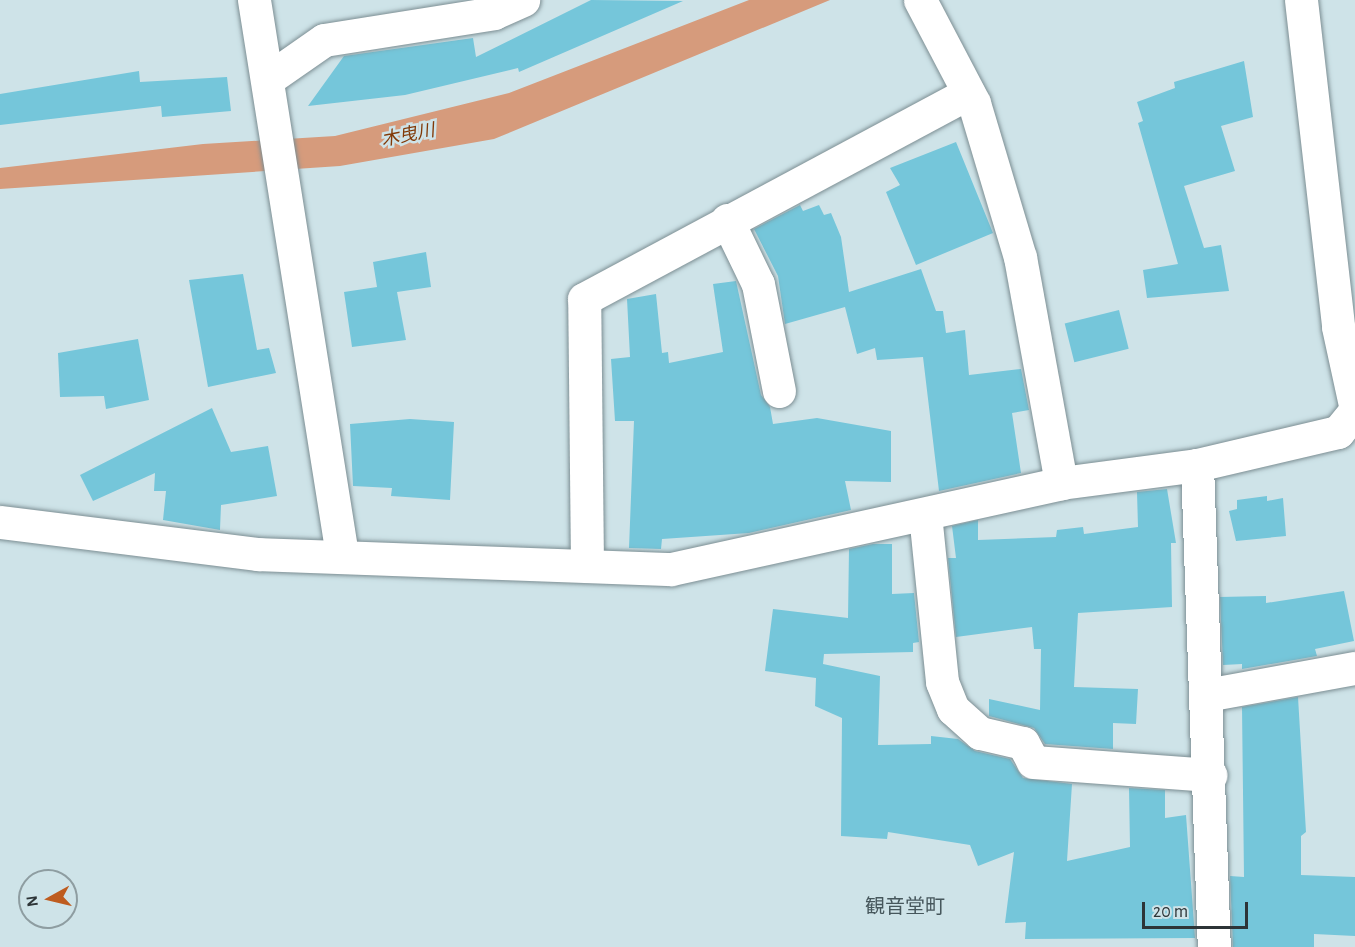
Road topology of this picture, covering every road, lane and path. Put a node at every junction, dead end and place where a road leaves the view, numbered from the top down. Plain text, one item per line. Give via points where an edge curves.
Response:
1 (254, 0) edge
2 (523, 0) edge
3 (920, 0) edge
4 (1301, 0) edge
5 (267, 79) junction
6 (968, 93) junction
7 (727, 220) junction
8 (779, 391) dead end
9 (1351, 422) edge
10 (1197, 465) junction
11 (1061, 483) junction
12 (925, 514) junction
13 (0, 522) edge
14 (342, 555) junction
15 (587, 566) junction
16 (1355, 668) edge
17 (1206, 695) junction
18 (1211, 775) junction
19 (1214, 947) edge

1 - 5 street
2 - 5 street via 494,13 324,40
3 - 6 street
4 - 9 street
5 - 14 street
6 - 7 street
6 - 11 street via 1020,257
7 - 8 street via 758,284
7 - 15 street via 584,298
9 - 10 street
10 - 11 street
10 - 17 street
11 - 12 street
12 - 15 street via 670,569
12 - 18 street via 942,682 953,709 980,733 1023,743 1033,762
13 - 14 street via 258,554
14 - 15 street
16 - 17 street
17 - 18 street
18 - 19 street

